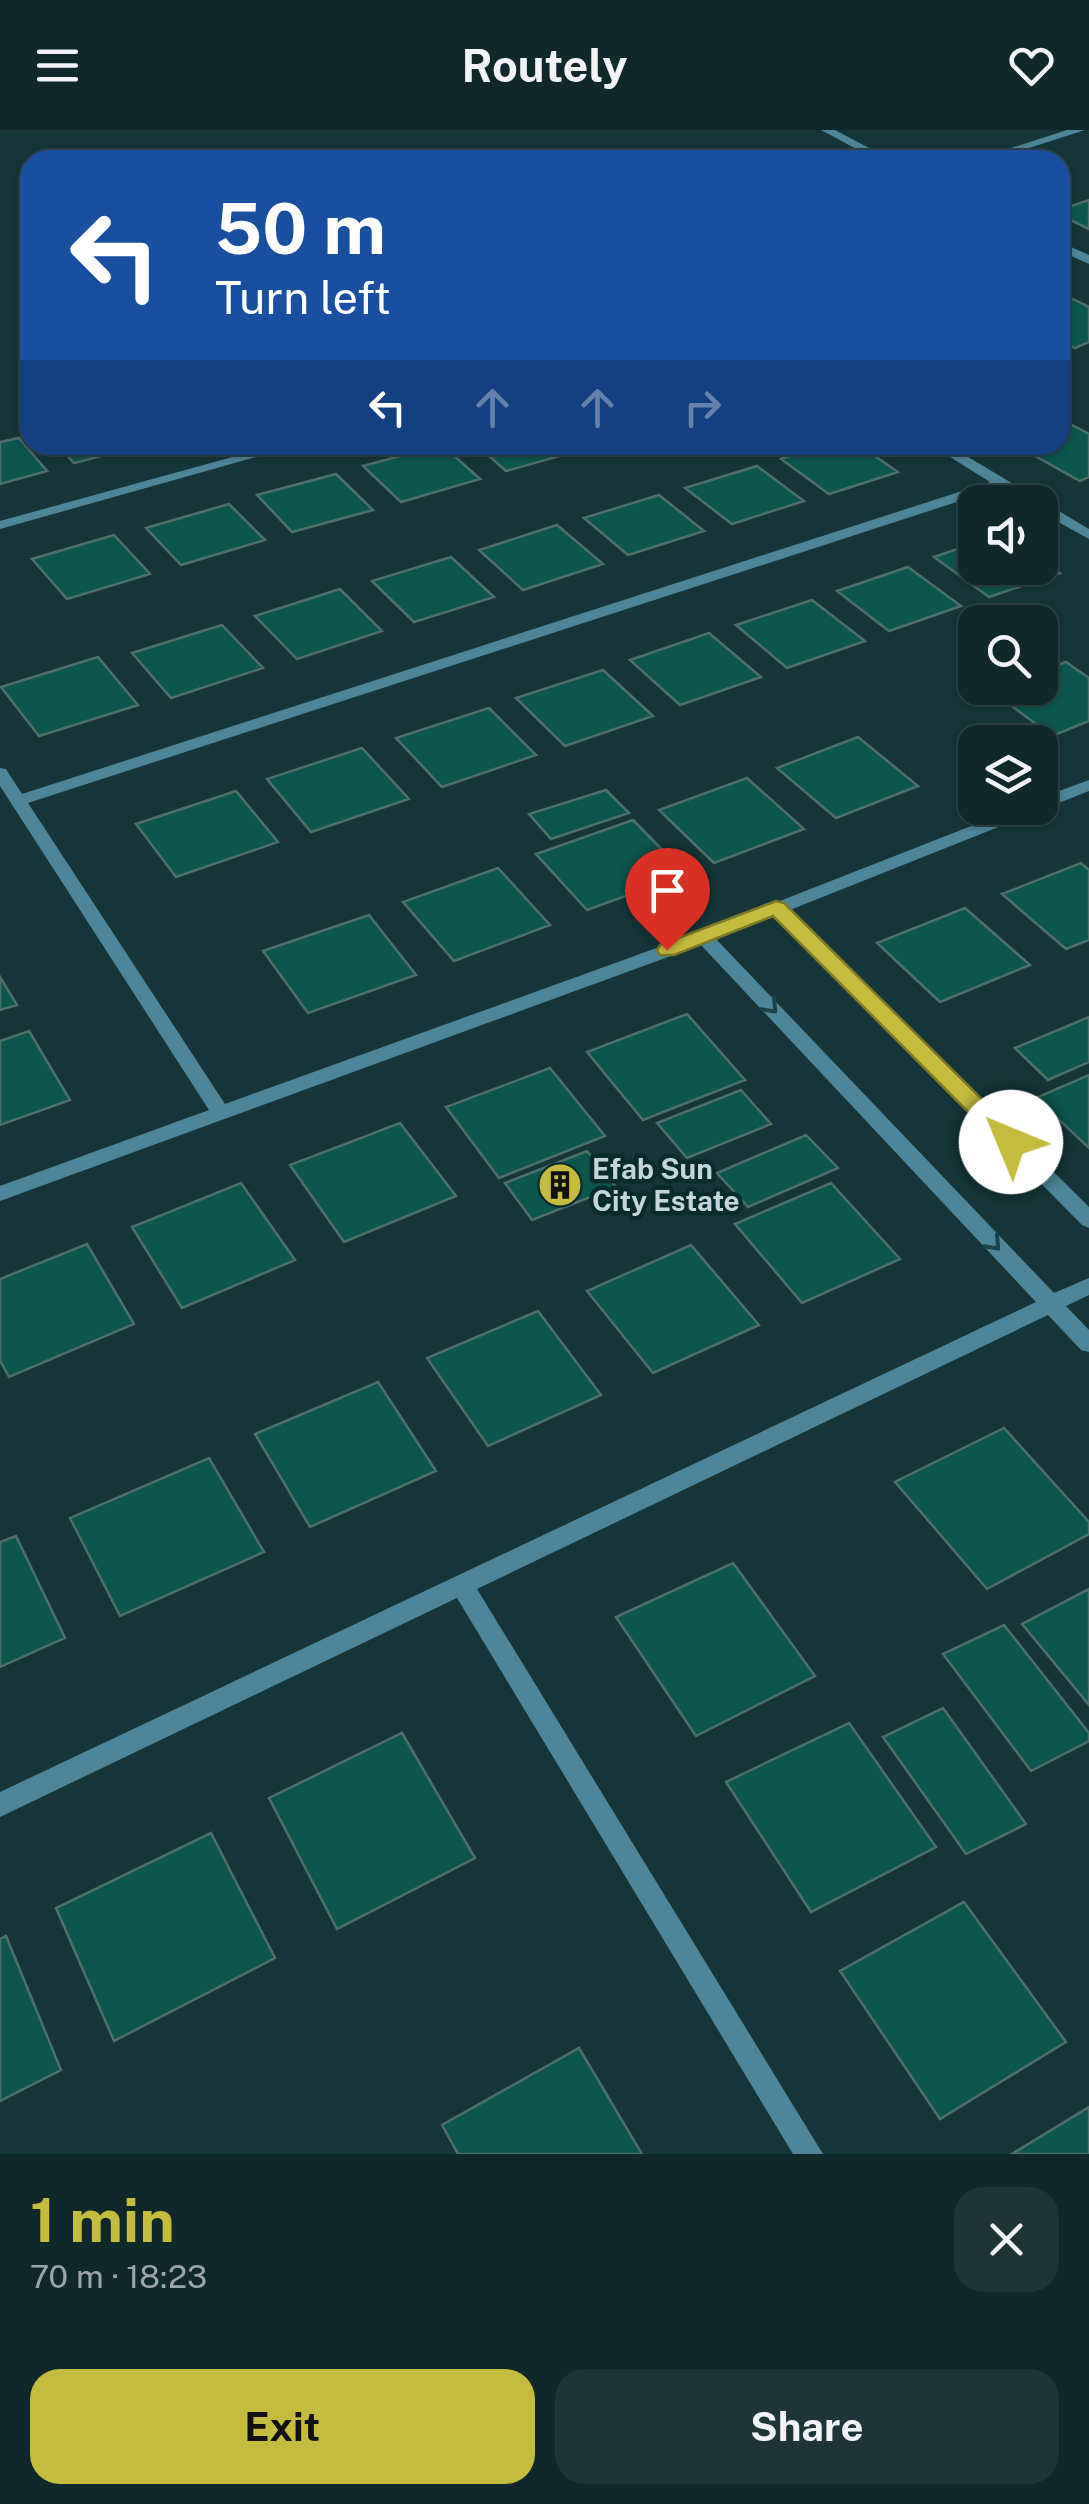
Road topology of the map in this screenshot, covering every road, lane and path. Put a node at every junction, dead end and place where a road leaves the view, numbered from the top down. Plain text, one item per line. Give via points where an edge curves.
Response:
1 (827, 130) edge
2 (1079, 130) edge
3 (866, 150) edge
4 (1013, 150) edge
5 (256, 455) edge
6 (954, 455) edge
7 (1000, 483) junction
8 (1004, 485) edge
9 (1058, 516) edge
10 (0, 525) edge
11 (1089, 534) edge
12 (0, 773) edge
13 (1089, 785) edge
14 (1058, 797) edge
15 (18, 802) junction
16 (987, 825) edge
17 (776, 907) junction
18 (704, 936) junction
19 (220, 1112) junction
20 (0, 1194) edge
21 (1089, 1220) edge
22 (1089, 1286) edge
23 (1051, 1303) junction
24 (1089, 1344) edge
25 (463, 1587) junction
26 (0, 1804) edge
27 (809, 2154) edge

1 - 3 street
2 - 4 street
5 - 10 street
6 - 7 street
7 - 8 street
7 - 15 street
9 - 11 street
12 - 15 street
13 - 14 street
15 - 19 street
16 - 17 street
17 - 18 street
17 - 21 street
18 - 19 street
18 -> 23 street
19 - 20 street
22 - 23 street
23 - 24 street
23 - 25 street
25 - 26 street
25 - 27 street

